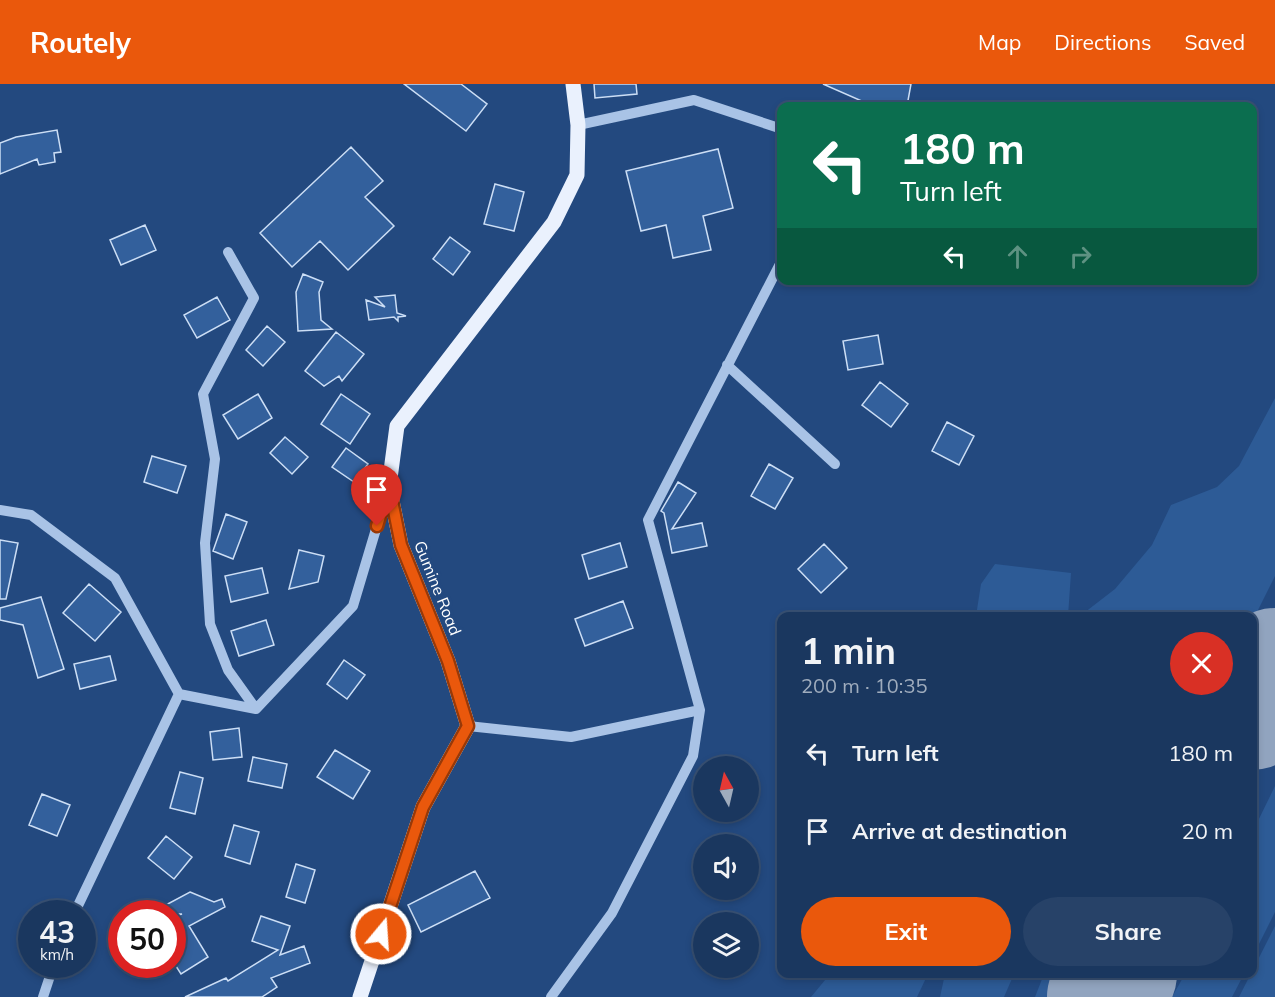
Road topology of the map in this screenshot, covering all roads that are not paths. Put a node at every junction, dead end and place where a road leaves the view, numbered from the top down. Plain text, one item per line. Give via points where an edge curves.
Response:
1 (573, 84) edge
2 (578, 125) junction
3 (777, 127) edge
4 (228, 252) dead end
5 (777, 270) edge
6 (727, 365) junction
7 (835, 464) dead end
8 (389, 486) junction
9 (0, 510) edge
10 (179, 694) junction
11 (256, 709) junction
12 (700, 710) junction
13 (468, 726) junction
14 (81, 900) edge
15 (49, 978) edge
16 (43, 997) edge
17 (360, 997) edge
18 (551, 997) edge

1 - 2 main road, Gumine Road
2 - 3 street via 694,100
2 - 8 main road, Gumine Road via 577,175 554,222 397,426
4 - 11 street via 254,298 203,394 215,459 205,543 210,624 228,670
5 - 6 street
6 - 7 street
6 - 12 street via 648,520
8 - 11 street via 353,606
8 - 13 main road, Gumine Road via 401,545 448,661
9 - 10 street via 31,515 115,578
10 - 11 street
10 - 14 street
12 - 13 street via 571,737
12 - 18 street via 693,756 612,913
13 - 17 main road via 423,807
15 - 16 street

